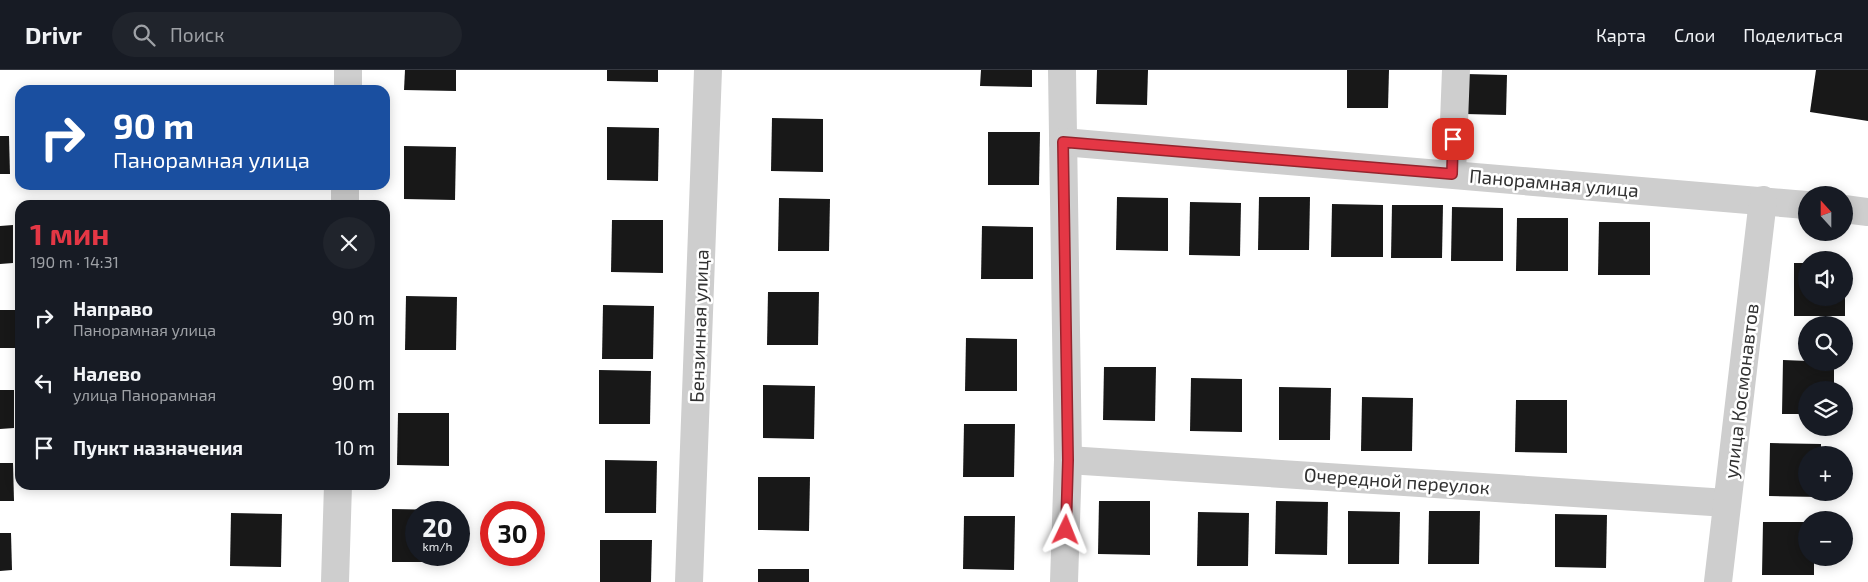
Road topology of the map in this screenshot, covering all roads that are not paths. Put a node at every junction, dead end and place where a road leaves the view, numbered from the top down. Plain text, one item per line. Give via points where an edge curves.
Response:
1 (348, 70) edge
2 (708, 70) edge
3 (1062, 70) edge
4 (1456, 70) edge
5 (348, 85) edge
6 (1063, 142) junction
7 (1452, 174) junction
8 (1763, 200) junction
9 (1798, 204) edge
10 (1853, 210) edge
11 (1868, 212) edge
12 (1068, 460) junction
13 (338, 490) edge
14 (1727, 502) junction
15 (335, 582) edge
16 (689, 582) edge
17 (1064, 582) edge
18 (1718, 582) edge

1 - 5 street
2 - 16 street, Бензинная улица
3 - 6 street
4 - 7 street
6 - 7 street, Панорамная улица
6 - 12 street
7 - 8 street, Панорамная улица
8 - 9 street, Панорамная улица
8 - 14 street, улица Космонавтов
10 - 11 street
12 - 14 street, Очередной переулок
12 - 17 street
13 - 15 street
14 - 18 street, улица Космонавтов

